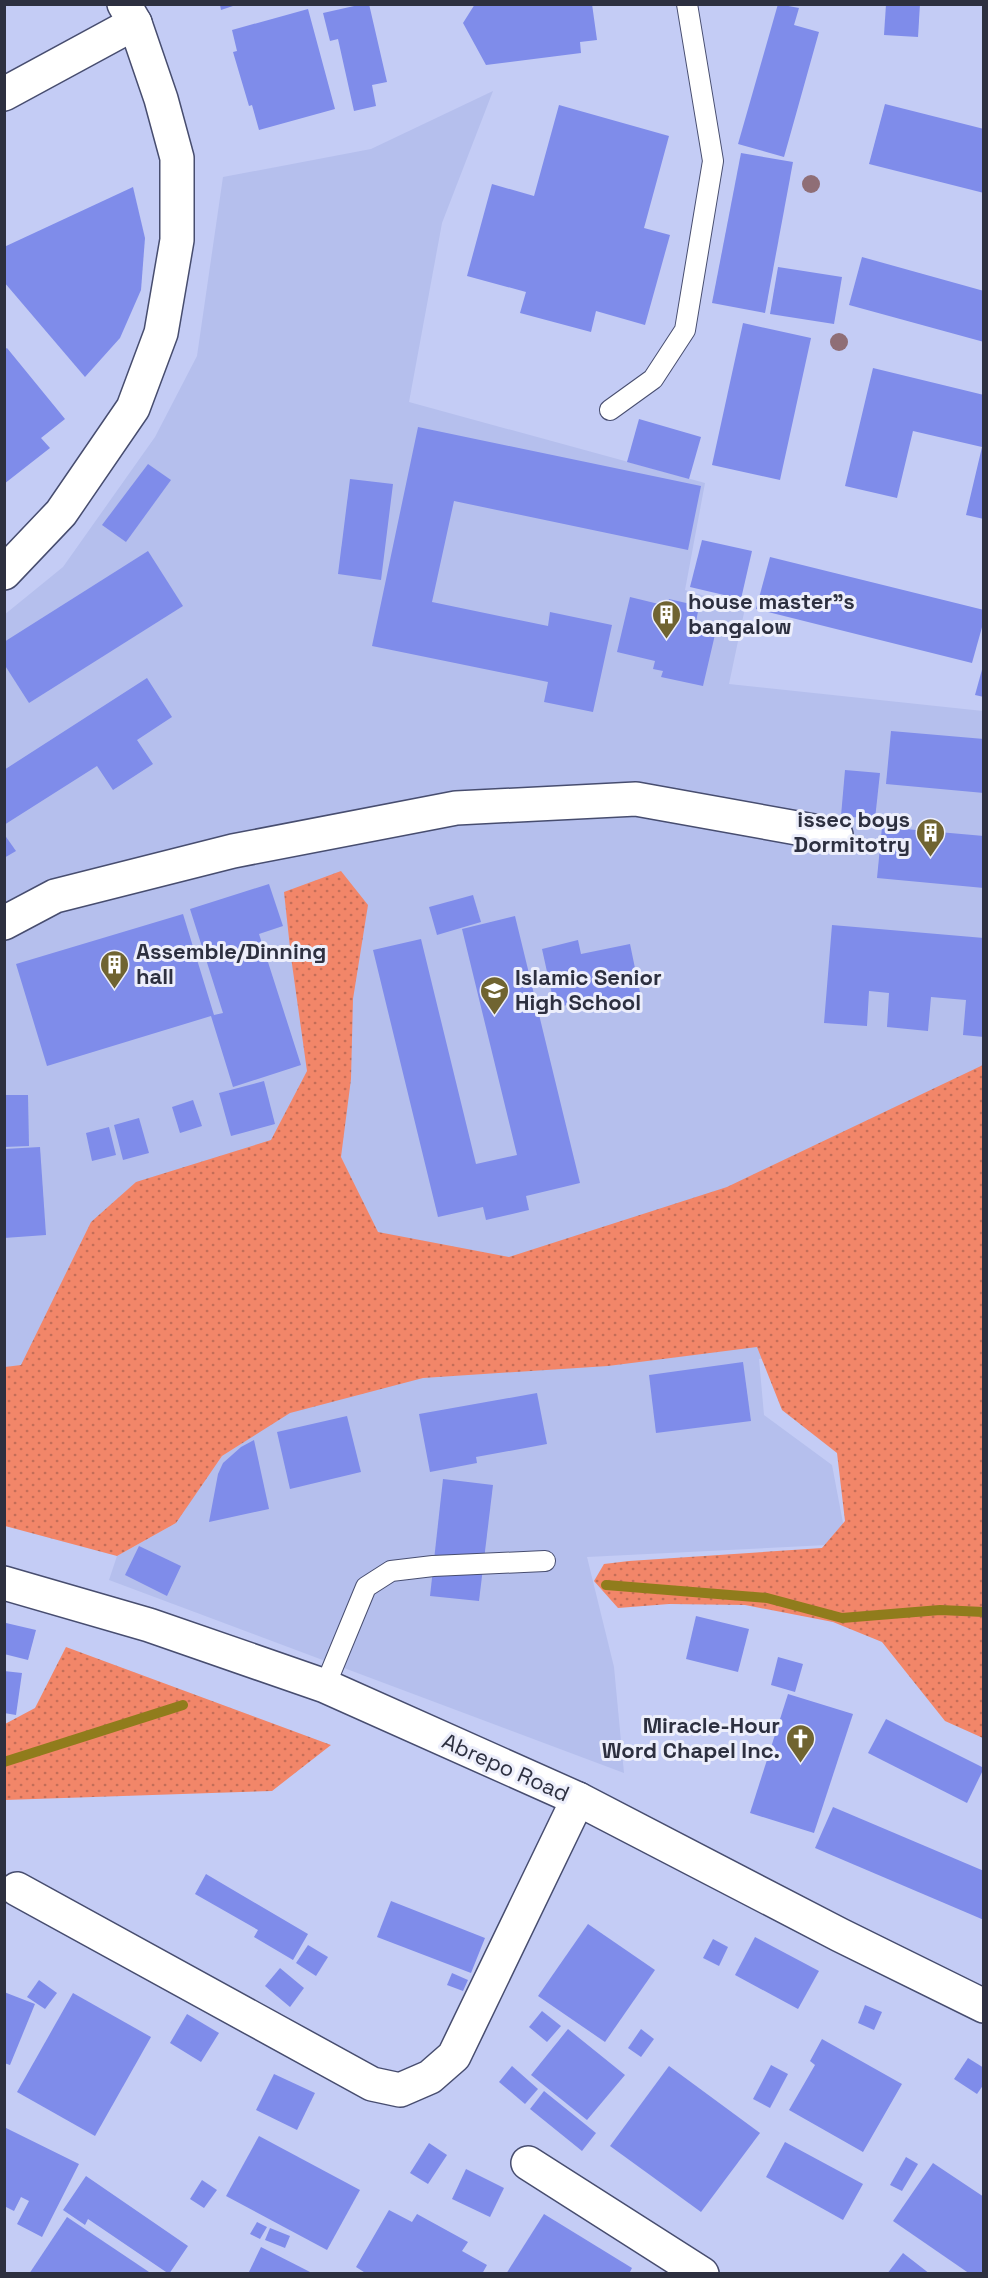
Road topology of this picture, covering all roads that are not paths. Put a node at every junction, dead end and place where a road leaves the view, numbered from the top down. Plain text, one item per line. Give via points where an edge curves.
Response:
1 (687, 4) edge
2 (129, 14) edge
3 (4, 94) edge
4 (610, 410) dead end
5 (4, 573) edge
6 (836, 835) dead end
7 (4, 923) edge
8 (545, 1561) dead end
9 (4, 1583) edge
10 (325, 1686) junction
11 (578, 1799) junction
12 (17, 1889) dead end
13 (984, 2006) edge
14 (528, 2163) dead end
15 (702, 2274) edge

1 - 4 lane via 713,161 686,330 653,379
2 - 3 street
2 - 5 street via 161,99 177,158 177,240 161,333 133,408 61,513
6 - 7 street via 636,799 456,808 233,851 77,890 55,896
8 - 10 lane via 391,1571 366,1587
9 - 10 street, Abrepo Road via 149,1625
10 - 11 street, Abrepo Road
11 - 12 street via 454,2056 430,2077 400,2090 372,2084
11 - 13 street, Abrepo Road
14 - 15 street

